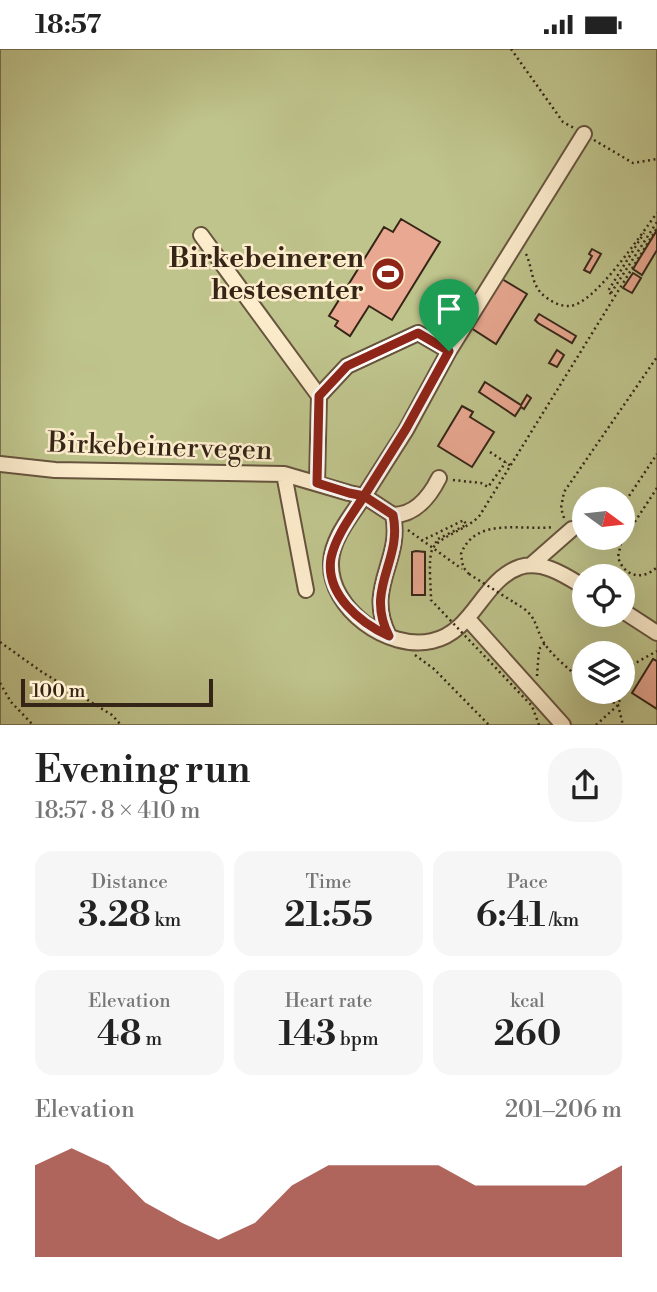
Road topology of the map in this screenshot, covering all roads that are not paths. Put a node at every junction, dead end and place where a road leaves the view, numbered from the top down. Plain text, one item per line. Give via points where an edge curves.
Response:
1 (584, 134) road end
2 (201, 235) dead end
3 (449, 351) junction
4 (319, 396) junction
5 (0, 464) edge
6 (284, 474) junction
7 (439, 478) road end
8 (317, 483) junction
9 (364, 496) junction
10 (393, 515) junction
11 (572, 529) dead end
12 (531, 565) junction
13 (572, 580) edge
14 (306, 590) dead end
15 (468, 619) junction
16 (635, 619) edge
17 (657, 633) edge
18 (389, 636) junction
19 (563, 725) edge

1 - 3 street
2 - 4 street
3 - 4 street via 418,333 347,366
3 - 9 street
4 - 8 street
5 - 6 street, Birkebeinervegen via 55,470
6 - 8 street, Birkebeinervegen
6 - 14 street
7 - 10 street via 413,511
8 - 9 street, Birkebeinervegen
9 - 10 street, Birkebeinervegen
9 - 18 street via 339,535 331,559 332,581 356,615
10 - 18 street via 394,546 379,596 382,623
11 - 12 street
12 - 13 street via 549,568
12 - 15 street via 501,577
15 - 18 street via 433,641
15 - 19 street
16 - 17 street

